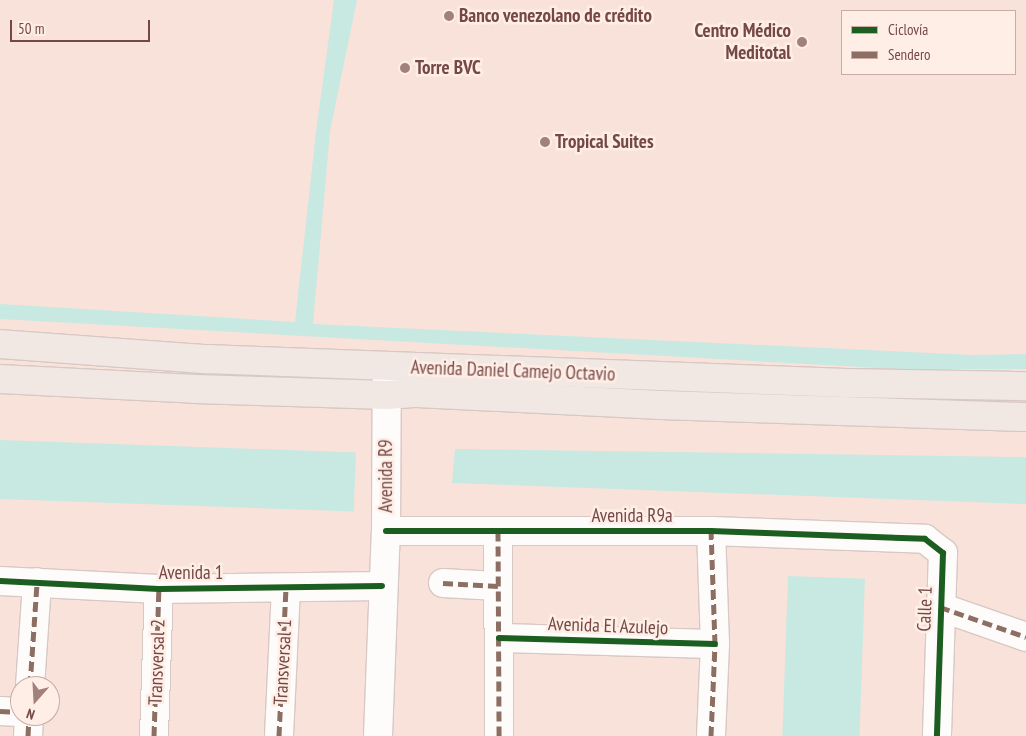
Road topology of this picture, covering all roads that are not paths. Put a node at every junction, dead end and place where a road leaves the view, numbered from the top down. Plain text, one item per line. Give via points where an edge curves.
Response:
1 (0, 344) edge
2 (387, 366) junction
3 (0, 379) edge
4 (1026, 386) edge
5 (387, 395) junction
6 (1026, 417) edge
7 (386, 531) junction
8 (498, 531) junction
9 (712, 531) junction
10 (878, 537) joint
11 (0, 581) edge
12 (37, 582) junction
13 (443, 583) dead end
14 (382, 586) junction
15 (498, 586) junction
16 (286, 588) junction
17 (159, 589) junction
18 (940, 607) junction
19 (1026, 637) edge
20 (499, 638) junction
21 (715, 644) junction
22 (31, 676) edge
23 (154, 736) edge
24 (279, 736) edge
25 (378, 736) edge
26 (499, 736) edge
27 (711, 736) edge
28 (937, 736) edge

1 - 2 main road, Avenida Daniel Camejo Octavio via 206,359
2 - 4 main road, Avenida Daniel Camejo Octavio via 846,383
2 - 5 street, Avenida R9
3 - 5 main road, Avenida Daniel Camejo Octavio
5 - 6 main road, Avenida Daniel Camejo Octavio via 417,393
5 - 7 street, Avenida R9
7 - 8 street, Avenida R9a
7 - 14 street, Avenida R9
8 - 9 street, Avenida R9a
8 - 15 street
9 - 10 street, Avenida R9a
9 - 21 street
10 - 18 street, Calle 1 via 925,539 943,552
11 - 12 street, Avenida 1
12 - 17 street, Avenida 1
12 - 22 street
13 - 15 street
14 - 16 street, Avenida 1
14 - 25 street, Avenida R9
15 - 20 street
16 - 17 street, Avenida 1
16 - 24 street, Transversal 1
17 - 23 street, Transversal 2
18 - 19 street
18 - 28 street, Calle 1
20 - 21 street, Avenida El Azulejo
20 - 26 street
21 - 27 street

